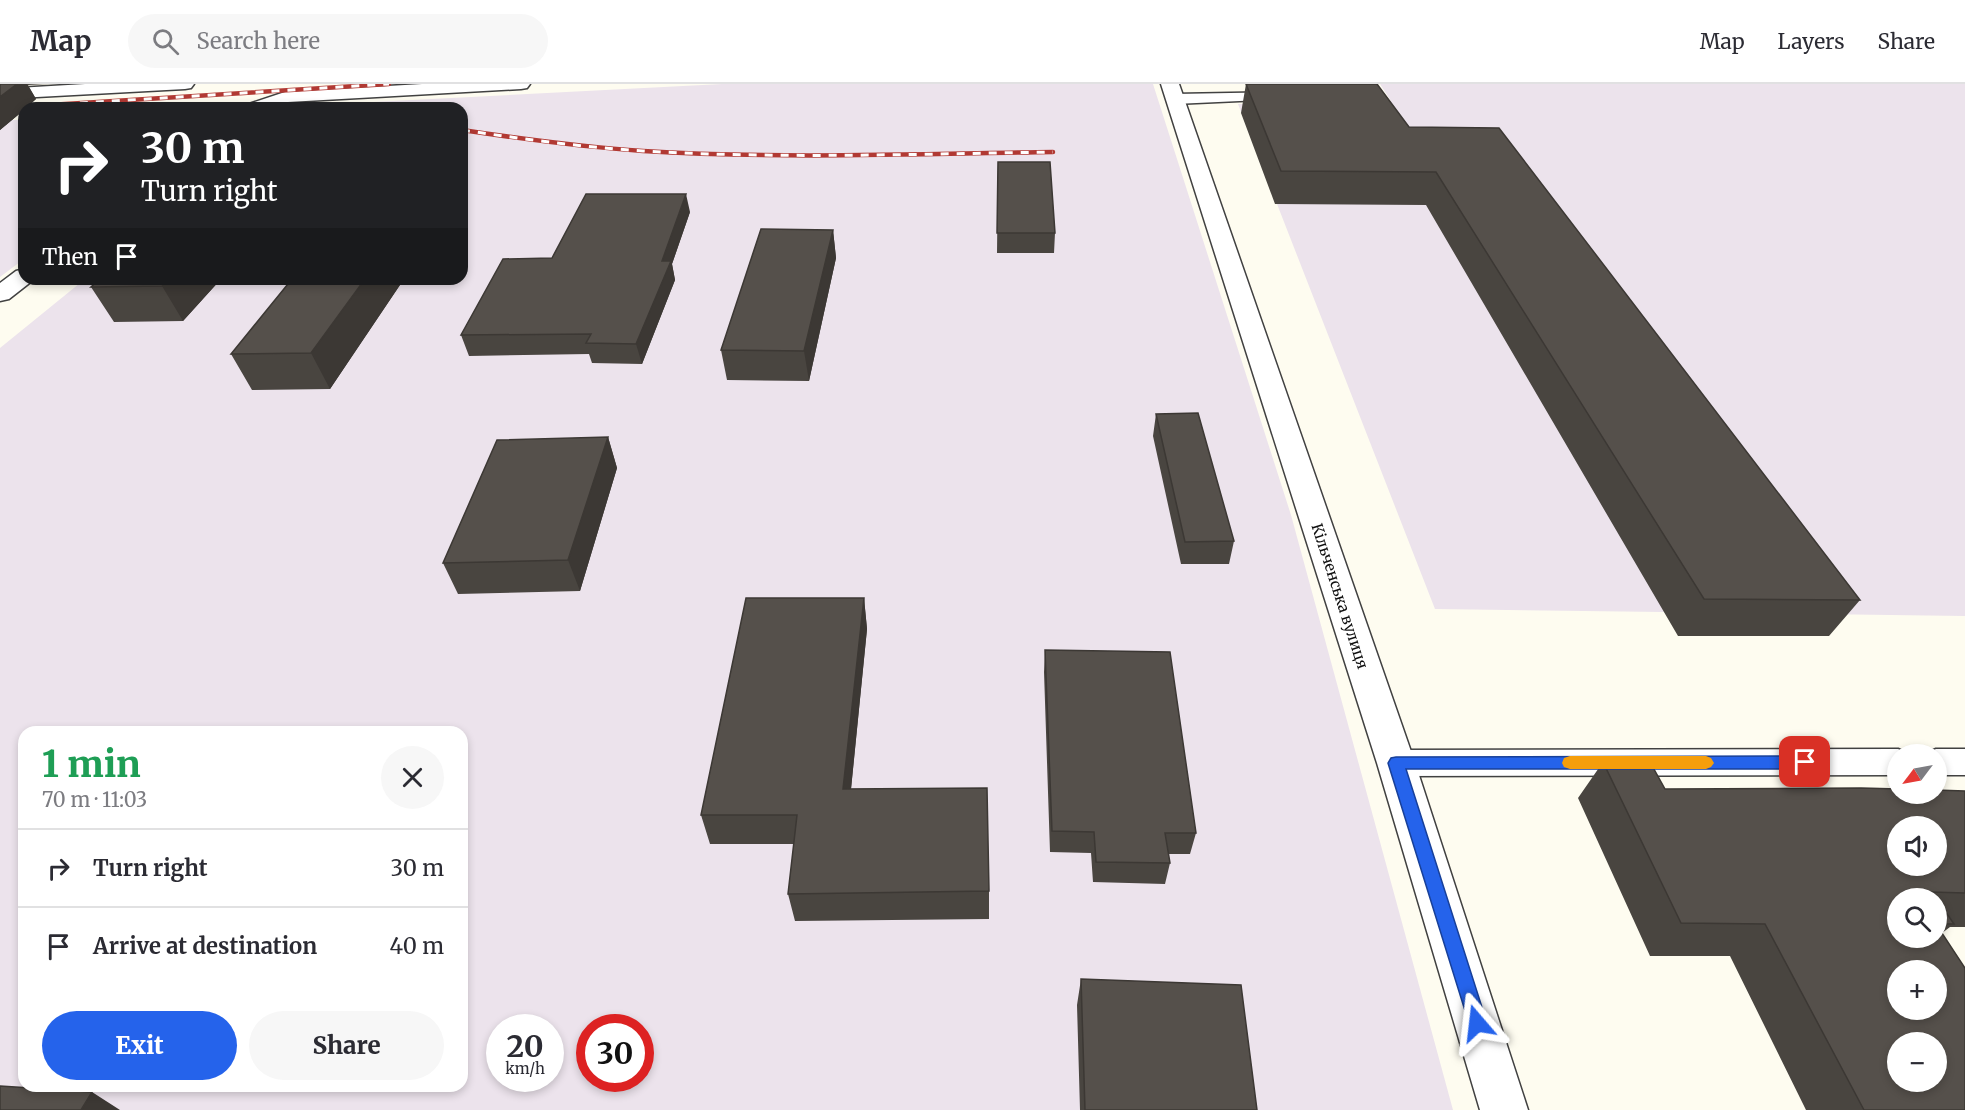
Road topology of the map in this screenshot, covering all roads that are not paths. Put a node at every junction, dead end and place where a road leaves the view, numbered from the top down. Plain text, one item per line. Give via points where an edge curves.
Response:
1 (185, 84) edge
2 (521, 84) edge
3 (1172, 91) edge
4 (0, 94) edge
5 (1296, 96) edge
6 (272, 102) edge
7 (18, 280) edge
8 (0, 294) edge
9 (1887, 762) edge
10 (1947, 762) edge
11 (1965, 762) edge
12 (1396, 763) junction
13 (1504, 1110) edge

1 - 4 street
2 - 6 street via 285,97
3 - 5 lane
3 - 12 street, Кільченська вулиця
7 - 8 street
9 - 12 lane
10 - 11 lane
12 - 13 street, Кільченська вулиця

